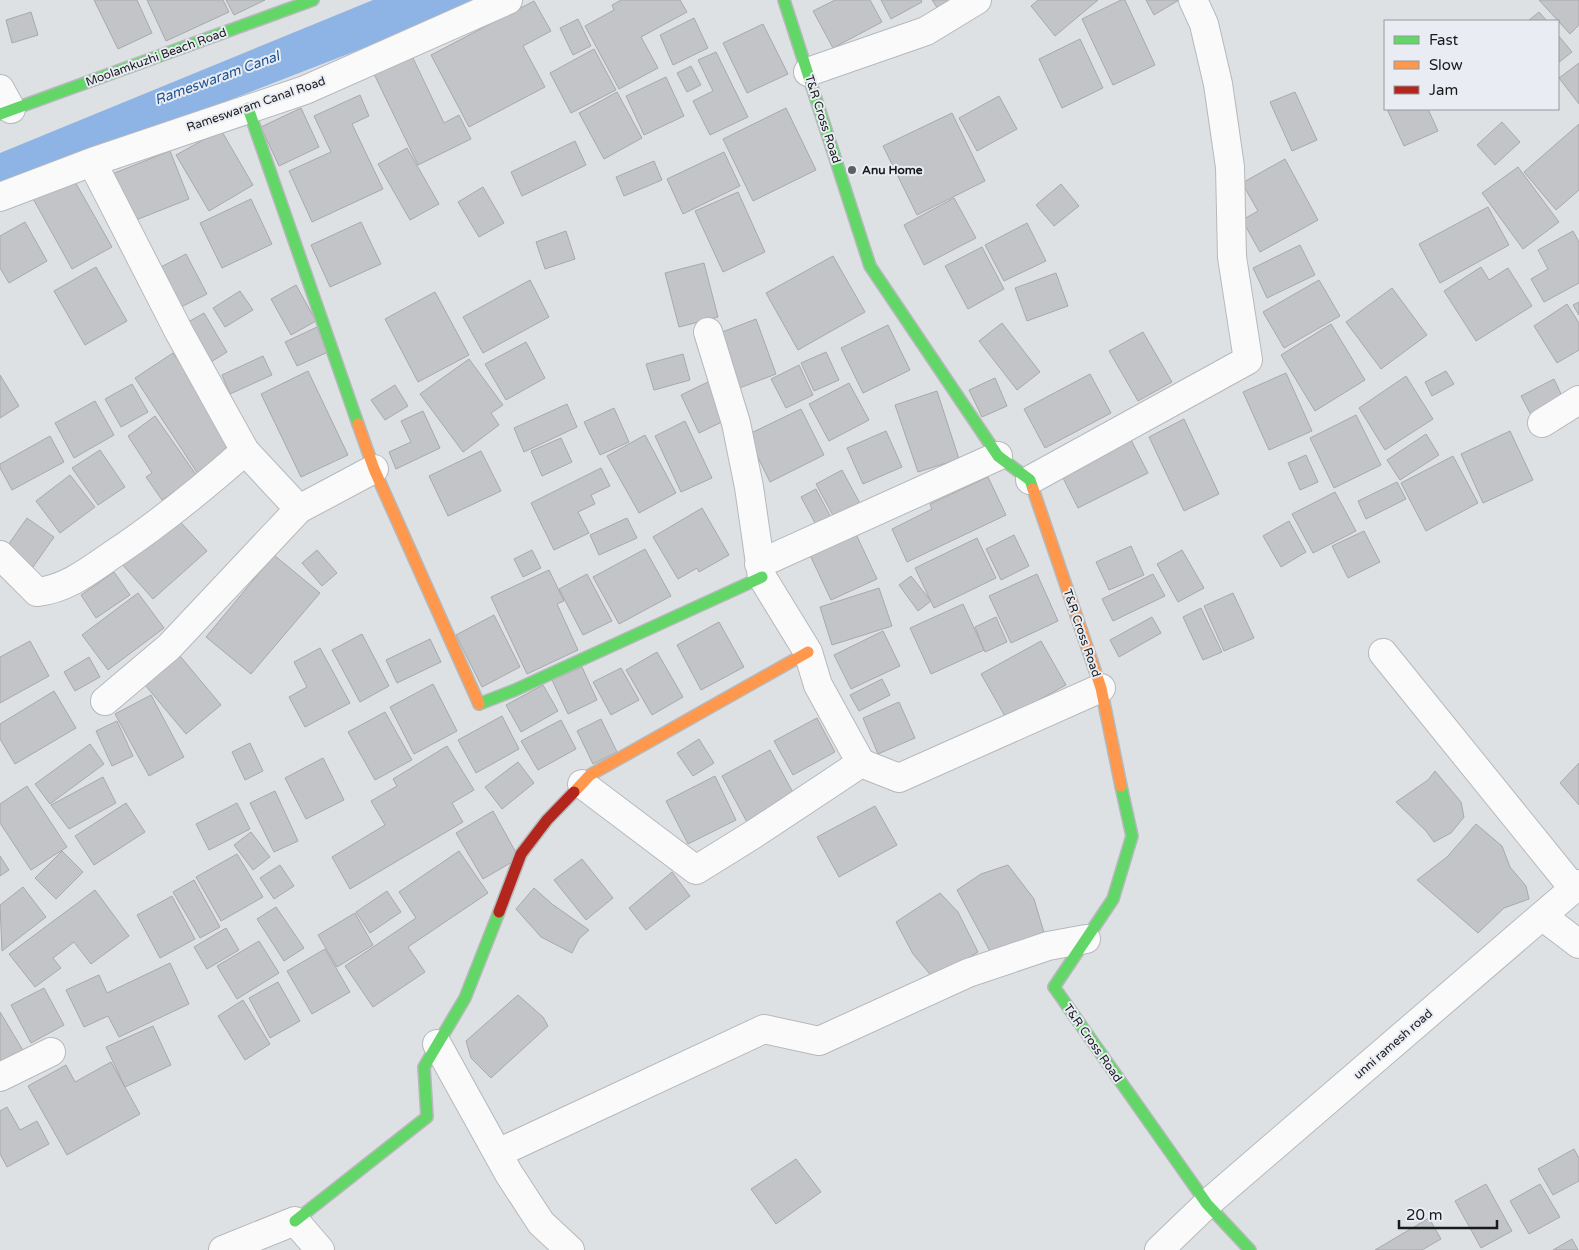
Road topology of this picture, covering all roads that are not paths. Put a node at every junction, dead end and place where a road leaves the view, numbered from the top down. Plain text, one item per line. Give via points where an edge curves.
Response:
1 (313, 0) edge
2 (508, 0) edge
3 (784, 0) edge
4 (977, 0) edge
5 (1193, 0) edge
6 (808, 72) junction
7 (4, 104) edge
8 (248, 108) junction
9 (92, 162) junction
10 (0, 197) edge
11 (708, 332) dead end
12 (1579, 400) edge
13 (1542, 424) dead end
14 (245, 451) junction
15 (998, 456) junction
16 (374, 468) junction
17 (1030, 480) junction
18 (299, 509) junction
19 (0, 555) edge
20 (760, 570) junction
21 (808, 652) junction
22 (1383, 653) dead end
23 (1101, 688) junction
24 (106, 701) dead end
25 (861, 763) junction
26 (582, 784) junction
27 (1576, 886) edge
28 (1542, 916) junction
29 (1086, 939) junction
30 (1579, 944) edge
31 (437, 1044) junction
32 (52, 1052) dead end
33 (0, 1077) edge
34 (498, 1153) junction
35 (1207, 1204) junction
36 (295, 1221) junction
37 (223, 1250) edge
38 (320, 1250) edge
39 (570, 1250) edge
40 (1159, 1250) edge
41 (1250, 1250) edge

1 - 7 street, Moolamkuzhi Beach Road
2 - 8 street, Rameswaram Canal Road via 305,90
3 - 6 street, T&R Cross Road
4 - 6 street via 926,31
5 - 17 street via 1204,24 1218,84 1230,167 1232,257 1248,360
6 - 15 street, T&R Cross Road via 870,266
8 - 9 street, Rameswaram Canal Road
8 - 16 street
9 - 10 street, Rameswaram Canal Road
9 - 14 street via 179,332
11 - 20 street via 736,422
12 - 13 street
14 - 18 street
14 - 19 street via 185,503 74,580 37,592
15 - 17 street, T&R Cross Road
15 - 20 street
16 - 18 street
16 - 20 street via 478,704 515,690
17 - 23 street, T&R Cross Road
18 - 24 street via 169,646
20 - 21 street
21 - 25 street via 818,686
21 - 26 street via 590,776
22 - 27 street
23 - 25 street via 899,778
23 - 29 street, T&R Cross Road via 1132,836 1113,899
25 - 26 street via 696,870
26 - 31 street via 547,820 521,854 464,998
27 - 28 street, unni ramesh road
28 - 30 street
28 - 35 street, unni ramesh road
29 - 34 street via 1048,946 968,973 819,1041 764,1028
29 - 35 street, T&R Cross Road via 1054,987
31 - 34 street
31 - 36 street via 424,1066 426,1117
32 - 33 street
34 - 39 street via 541,1223
35 - 40 street, unni ramesh road
35 - 41 street, T&R Cross Road
36 - 37 street
36 - 38 street

